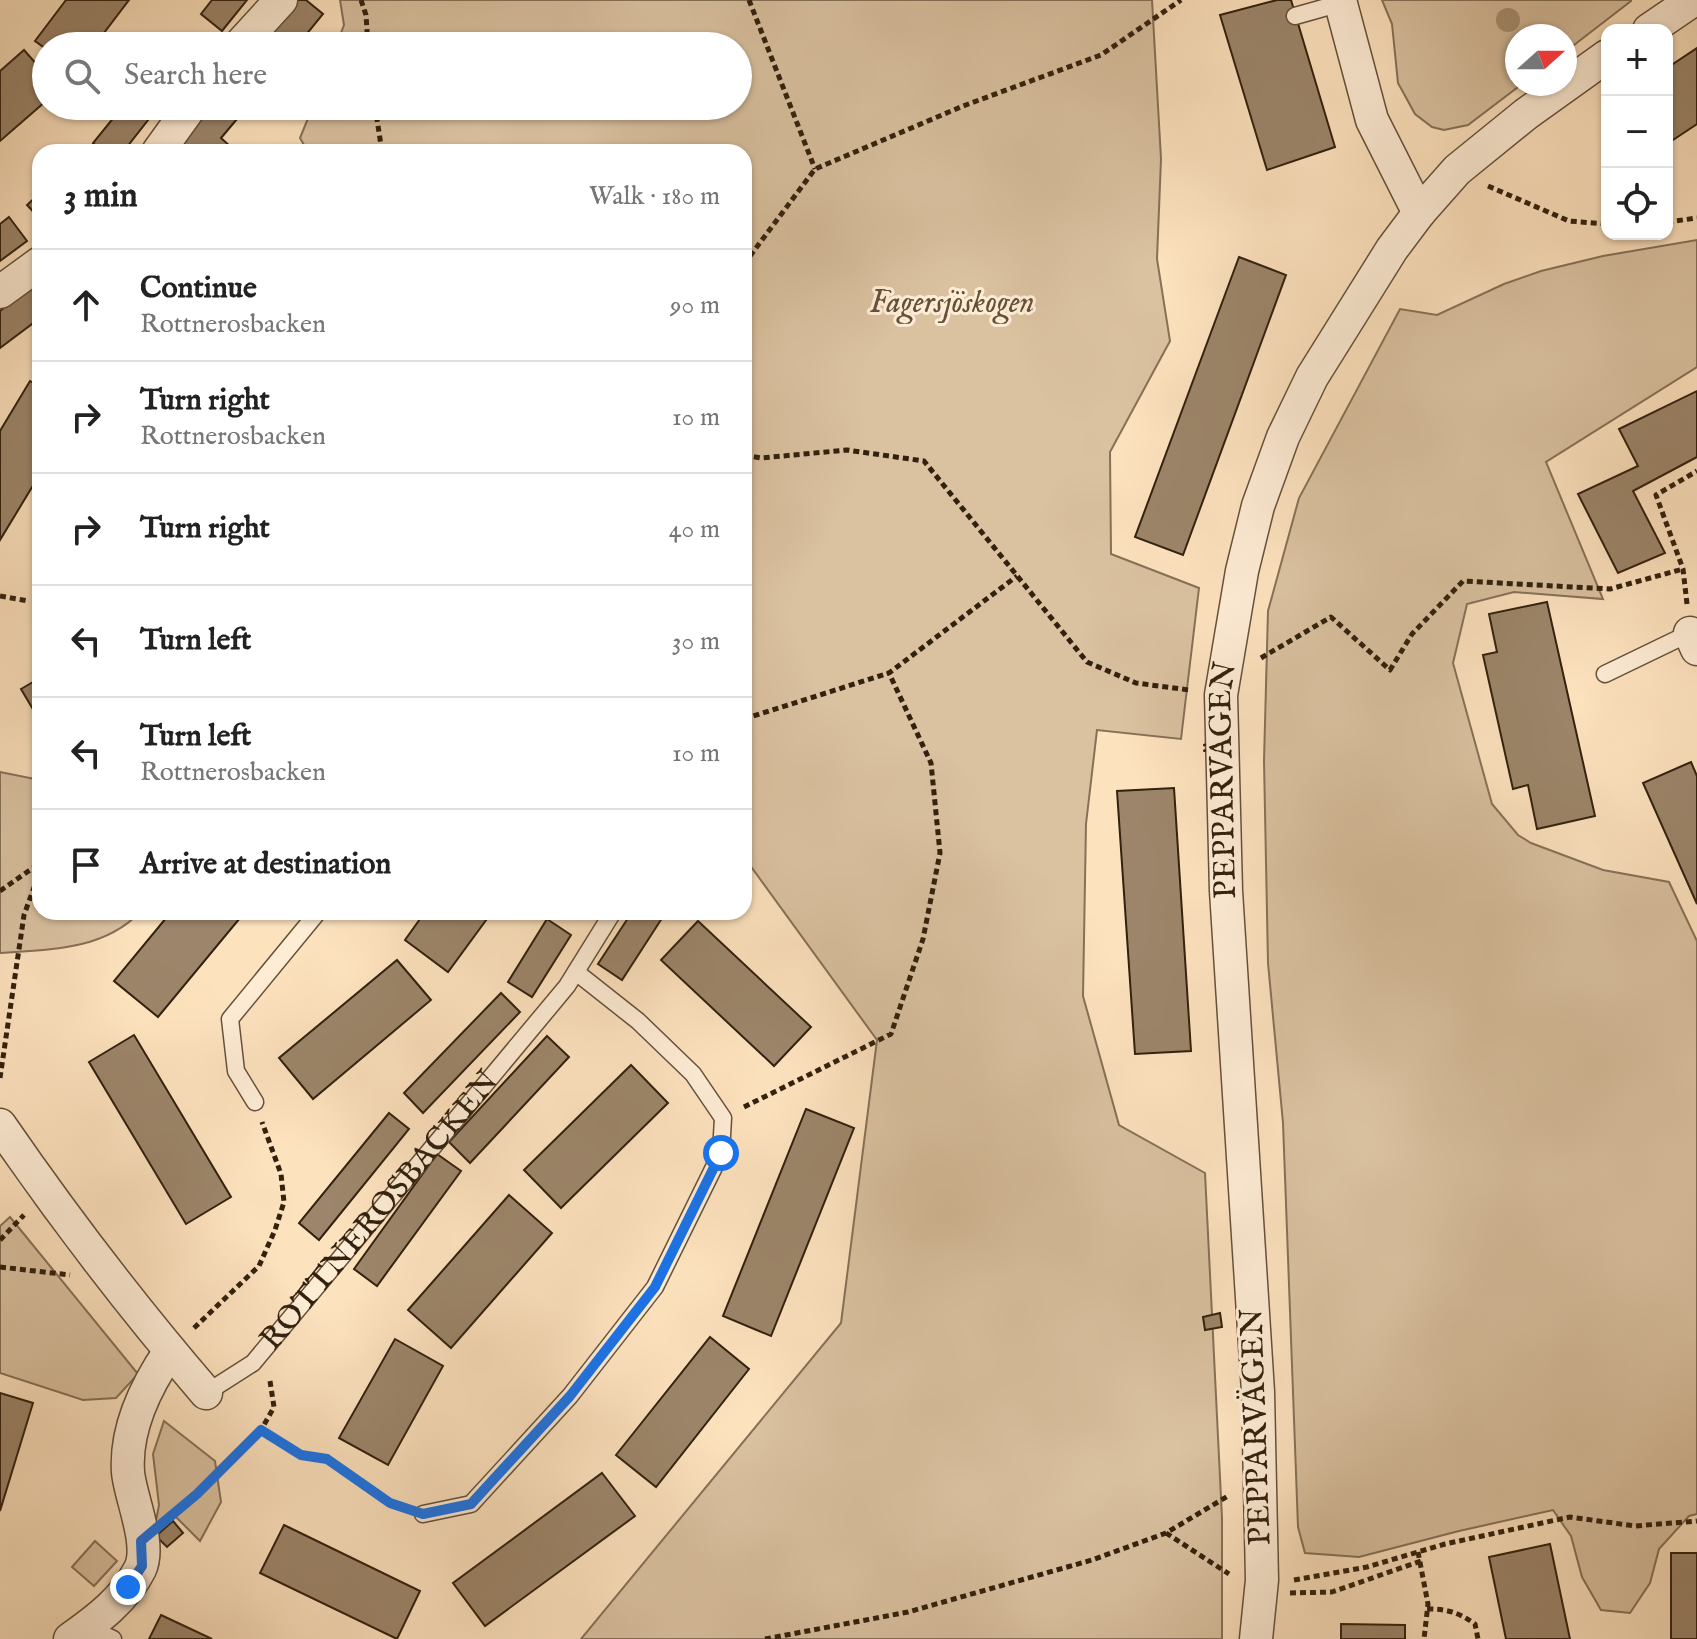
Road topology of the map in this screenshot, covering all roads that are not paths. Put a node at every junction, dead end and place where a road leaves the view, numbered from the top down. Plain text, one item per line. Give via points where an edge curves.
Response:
1 (281, 0) edge
2 (1693, 0) edge
3 (1340, 2) edge
4 (1295, 16) dead end
5 (1658, 24) edge
6 (252, 32) edge
7 (1601, 60) edge
8 (181, 120) edge
9 (164, 144) edge
10 (1419, 213) junction
11 (32, 269) edge
12 (0, 292) edge
13 (1693, 641) edge
14 (1605, 674) dead end
15 (311, 920) edge
16 (597, 920) edge
17 (608, 920) edge
18 (601, 930) junction
19 (576, 972) junction
20 (255, 1102) road end
21 (0, 1125) edge
22 (170, 1351) junction
23 (206, 1393) joint
24 (423, 1514) road end
25 (90, 1635) edge
26 (1256, 1639) edge

1 - 6 street
2 - 5 street
3 - 4 lane
3 - 10 street via 1372,120
7 - 10 street, PEPPARVÄGEN via 1457,170
8 - 9 street
10 - 26 street, PEPPARVÄGEN via 1352,311 1283,437 1245,558 1221,695 1226,891 1258,1377 1262,1580
11 - 12 street
13 - 14 lane
15 - 20 lane via 230,1019 236,1071
16 - 18 lane
17 - 18 lane, ROTTNEROSBACKEN
18 - 19 lane, ROTTNEROSBACKEN
19 - 23 lane, ROTTNEROSBACKEN via 253,1363
19 - 24 lane via 693,1074 723,1118 721,1153 655,1287 570,1396 471,1504
21 - 22 street, ROTTNEROSBACKEN
22 - 23 street, ROTTNEROSBACKEN
22 - 25 street via 147,1384 129,1444 128,1474 140,1515 142,1566

